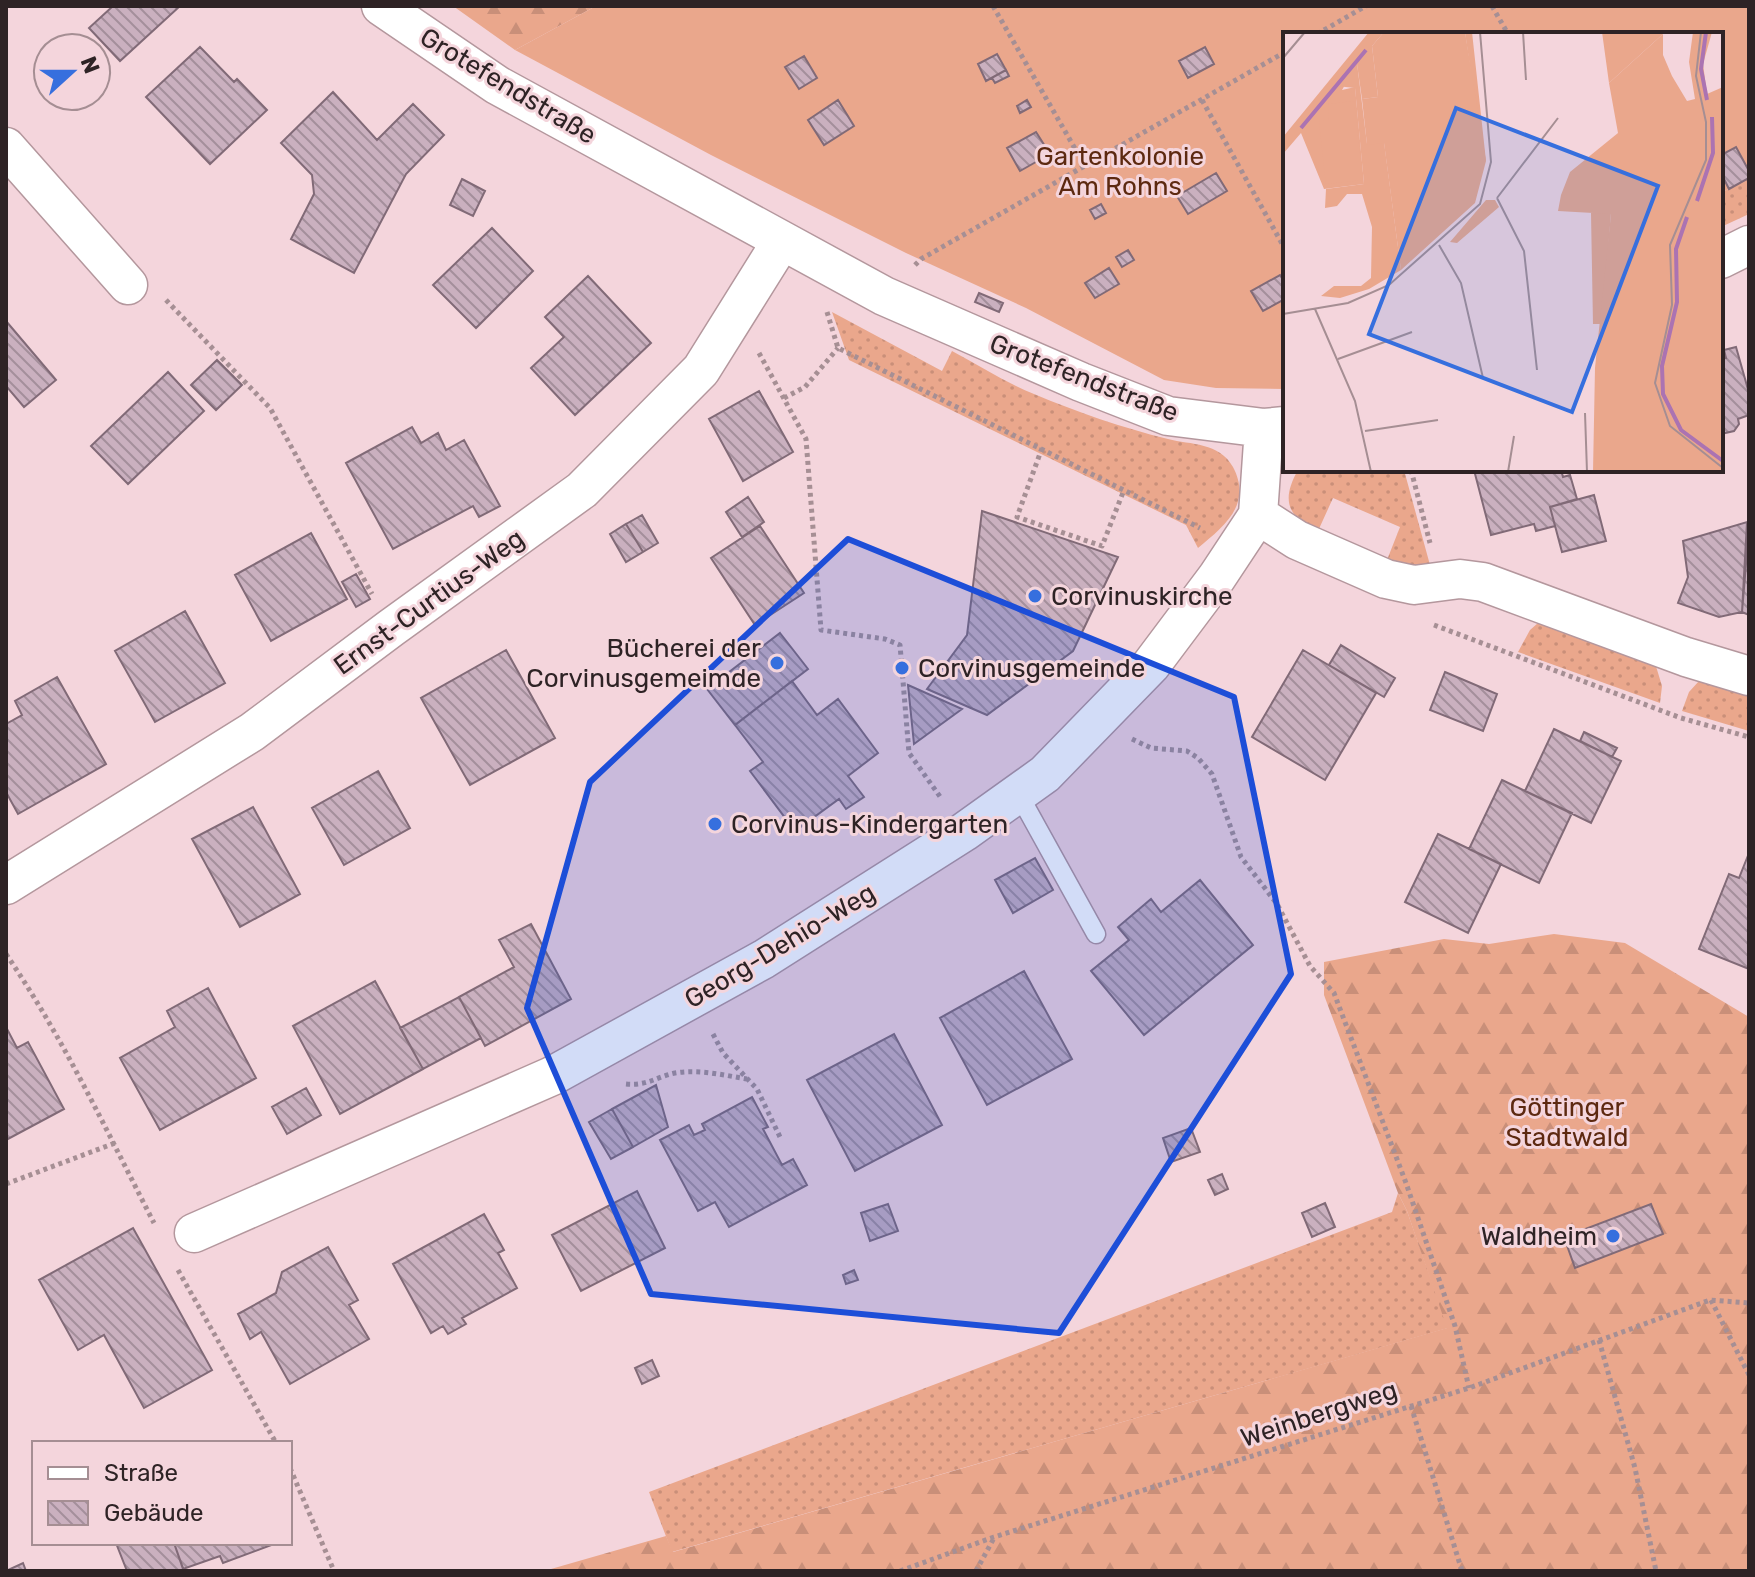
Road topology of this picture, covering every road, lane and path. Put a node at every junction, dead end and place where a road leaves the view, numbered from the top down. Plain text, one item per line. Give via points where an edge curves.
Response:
1 (381, 6) edge
2 (993, 6) edge
3 (1366, 6) edge
4 (1492, 6) edge
5 (1320, 32) edge
6 (1507, 32) edge
7 (1283, 53) edge
8 (1202, 100) junction
9 (6, 147) edge
10 (1085, 166) junction
11 (781, 242) junction
12 (1283, 245) edge
13 (1749, 245) edge
14 (1723, 258) edge
15 (128, 285) joint
16 (884, 296) junction
17 (825, 307) dead end
18 (838, 348) junction
19 (757, 349) dead end
20 (784, 398) junction
21 (1274, 427) edge
22 (1042, 448) junction
23 (1411, 472) edge
24 (1124, 490) junction
25 (1258, 515) junction
26 (1237, 547) junction
27 (1427, 583) junction
28 (391, 628) junction
29 (1749, 676) edge
30 (1105, 711) junction
31 (1749, 737) edge
32 (1018, 793) junction
33 (964, 832) junction
34 (6, 885) edge
35 (1096, 934) dead end
36 (6, 954) edge
37 (723, 1053) dead end
38 (747, 1079) junction
39 (643, 1086) dead end
40 (780, 1137) dead end
41 (115, 1143) junction
42 (6, 1184) edge
43 (177, 1234) joint
44 (177, 1267) dead end
45 (1710, 1300) junction
46 (1749, 1303) edge
47 (1599, 1340) junction
48 (1749, 1375) edge
49 (1469, 1388) junction
50 (1411, 1406) junction
51 (275, 1441) edge
52 (292, 1473) edge
53 (994, 1537) junction
54 (334, 1571) edge
55 (900, 1571) edge
56 (976, 1571) edge
57 (1462, 1571) edge
58 (1656, 1571) edge

1 - 11 street, Grotefendstraße via 497,85
2 - 10 path
3 - 5 path
4 - 6 path
7 - 8 path
8 - 10 path
8 - 12 path
9 - 15 street
10 - 16 path via 921,259
11 - 16 street, Grotefendstraße
11 - 28 street, Ernst-Curtius-Weg via 701,370 582,490
13 - 14 street
15 - 28 path via 162,296 270,408
16 - 21 street, Grotefendstraße via 1168,416
17 - 18 path
18 - 20 path via 805,387
18 - 22 path
19 - 20 path
20 - 33 path via 806,439 821,630 900,645 909,753
21 - 25 street, Grotefendstraße
22 - 24 path
22 - 24 path via 1017,517 1102,546
23 - 27 path
24 - 26 path
25 - 26 street, Georg-Dehio-Weg
25 - 27 street via 1297,540 1386,579
26 - 30 street, Georg-Dehio-Weg via 1151,665
27 - 29 street via 1483,582
27 - 31 path via 1423,621 1681,718
28 - 34 street, Ernst-Curtius-Weg via 252,732
30 - 32 street, Georg-Dehio-Weg via 1045,774
30 - 49 path via 1134,741 1187,751 1212,774 1241,857 1277,904 1310,966 1334,993 1455,1326
32 - 33 street, Georg-Dehio-Weg
32 - 35 lane
33 - 43 street, Georg-Dehio-Weg via 764,959 552,1076
36 - 41 path
37 - 38 path
38 - 39 path via 693,1072
38 - 40 path
41 - 42 path
41 - 43 path
44 - 51 path
45 - 46 path, Weinbergweg
45 - 47 path, Weinbergweg
45 - 48 path
47 - 49 path, Weinbergweg
47 - 58 path via 1635,1468
49 - 50 path, Weinbergweg
50 - 53 path, Weinbergweg
50 - 57 path
52 - 54 path
53 - 55 path, Weinbergweg
53 - 56 path

